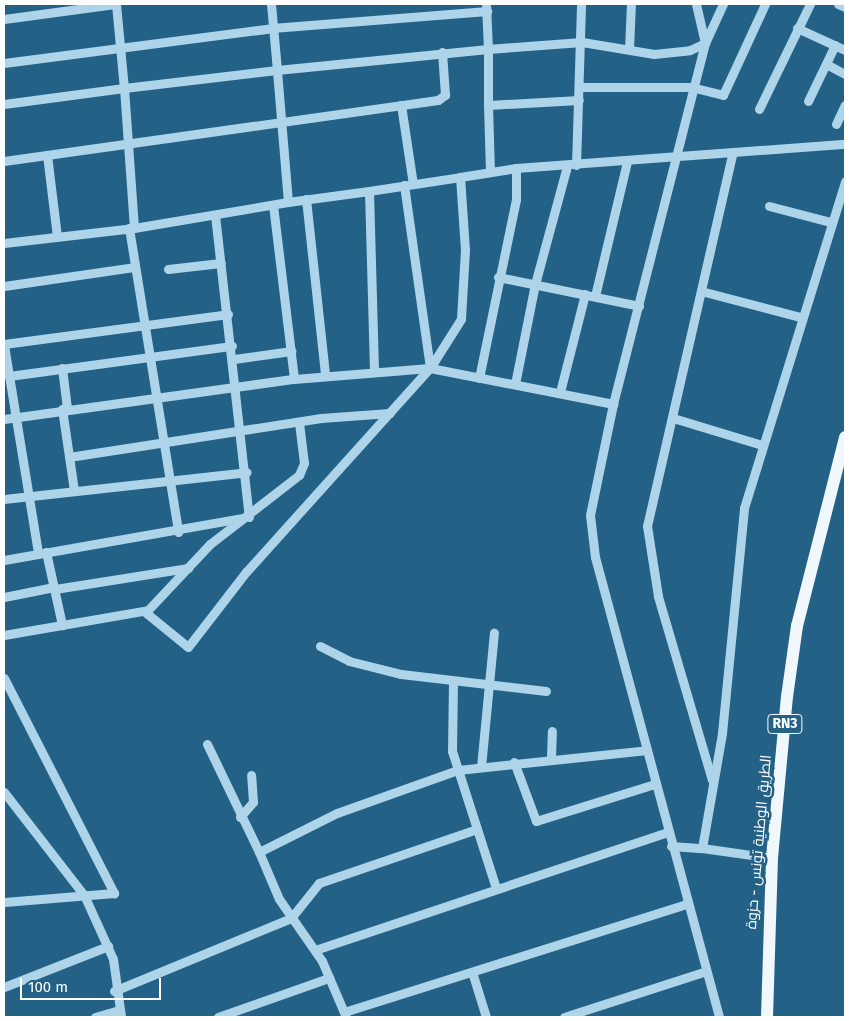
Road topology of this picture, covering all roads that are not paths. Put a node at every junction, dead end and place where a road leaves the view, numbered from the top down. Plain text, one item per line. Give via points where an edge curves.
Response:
1 (116, 4) edge
2 (271, 4) edge
3 (581, 4) edge
4 (631, 4) edge
5 (696, 4) edge
6 (723, 4) edge
7 (765, 4) edge
8 (810, 4) edge
9 (838, 4) edge
10 (486, 7) edge
11 (845, 7) edge
12 (4, 19) edge
13 (272, 28) junction
14 (797, 28) junction
15 (582, 42) junction
16 (705, 43) junction
17 (835, 45) junction
18 (120, 48) junction
19 (488, 49) junction
20 (630, 49) junction
21 (845, 50) edge
22 (442, 52) junction
23 (4, 63) edge
24 (826, 64) junction
25 (277, 70) junction
26 (845, 74) edge
27 (580, 87) junction
28 (692, 87) junction
29 (124, 88) junction
30 (579, 100) junction
31 (808, 101) dead end
32 (4, 104) edge
33 (845, 104) edge
34 (401, 105) junction
35 (488, 105) junction
36 (759, 109) dead end
37 (283, 123) junction
38 (836, 124) dead end
39 (845, 144) edge
40 (128, 145) junction
41 (47, 154) junction
42 (732, 154) junction
43 (673, 159) junction
44 (4, 161) edge
45 (626, 162) junction
46 (571, 165) junction
47 (516, 168) junction
48 (490, 171) junction
49 (460, 177) junction
50 (845, 181) edge
51 (409, 184) junction
52 (369, 191) junction
53 (306, 199) junction
54 (288, 202) junction
55 (273, 205) junction
56 (769, 206) dead end
57 (215, 215) junction
58 (831, 222) junction
59 (132, 228) junction
60 (57, 236) junction
61 (4, 243) edge
62 (221, 263) junction
63 (134, 267) junction
64 (168, 270) dead end
65 (498, 277) junction
66 (535, 284) junction
67 (4, 286) edge
68 (701, 291) junction
69 (585, 294) junction
70 (595, 296) junction
71 (638, 306) junction
72 (228, 314) junction
73 (800, 317) junction
74 (144, 324) junction
75 (4, 344) edge
76 (232, 346) junction
77 (291, 351) junction
78 (151, 356) junction
79 (234, 359) junction
80 (62, 368) junction
81 (430, 368) junction
82 (374, 370) junction
83 (325, 375) junction
84 (10, 376) junction
85 (479, 378) junction
86 (294, 379) junction
87 (515, 384) junction
88 (237, 387) junction
89 (560, 392) junction
90 (160, 397) junction
91 (613, 404) junction
92 (65, 408) junction
93 (390, 413) junction
94 (15, 417) junction
95 (673, 418) junction
96 (4, 419) edge
97 (299, 423) junction
98 (241, 434) junction
99 (845, 437) edge
100 (166, 443) junction
101 (762, 444) junction
102 (69, 457) junction
103 (247, 472) junction
104 (169, 478) junction
105 (74, 490) junction
106 (29, 496) junction
107 (4, 499) edge
108 (249, 517) junction
109 (178, 532) junction
110 (42, 552) junction
111 (4, 560) edge
112 (188, 568) junction
113 (54, 588) junction
114 (4, 597) edge
115 (145, 612) junction
116 (62, 625) junction
117 (494, 633) dead end
118 (4, 635) edge
119 (320, 646) dead end
120 (4, 678) edge
121 (453, 681) junction
122 (487, 685) junction
123 (546, 691) dead end
124 (552, 731) dead end
125 (207, 744) dead end
126 (647, 750) junction
127 (551, 757) junction
128 (514, 762) junction
129 (481, 767) junction
130 (458, 770) junction
131 (250, 775) dead end
132 (655, 784) junction
133 (713, 784) junction
134 (4, 792) edge
135 (240, 816) junction
136 (477, 829) junction
137 (668, 832) junction
138 (671, 846) junction
139 (702, 848) junction
140 (259, 852) junction
141 (772, 858) junction
142 (496, 888) junction
143 (84, 895) junction
144 (4, 902) edge
145 (686, 904) junction
146 (292, 918) junction
147 (108, 946) junction
148 (315, 950) junction
149 (706, 971) junction
150 (472, 972) junction
151 (329, 978) junction
152 (4, 987) edge
153 (114, 991) junction
154 (120, 1013) edge
155 (345, 1015) edge
156 (95, 1017) edge
157 (218, 1017) edge
158 (486, 1017) edge
159 (564, 1017) edge
160 (720, 1017) edge
161 (767, 1017) edge

1 - 12 street
1 - 18 street
2 - 13 street
3 - 15 street
4 - 20 street
5 - 16 street
6 - 16 street
7 - 28 street via 723,95
8 - 14 street
9 - 11 street
10 - 13 street
10 - 19 street
13 - 18 street
13 - 25 street
14 - 17 street
14 - 36 street
15 - 19 street
15 - 20 street
15 - 27 street
16 - 20 street via 676,53
16 - 28 street
17 - 21 street
17 - 24 street
18 - 23 street
18 - 29 street
19 - 22 street
19 - 35 street
22 - 25 street
22 - 34 street via 444,98
24 - 26 street
24 - 31 street
25 - 29 street
25 - 37 street
27 - 28 street
27 - 30 street
28 - 43 street
29 - 32 street
29 - 40 street
30 - 35 street
30 - 46 street
33 - 38 street
34 - 37 street
34 - 51 street
35 - 48 street
37 - 40 street
37 - 54 street
39 - 42 street
40 - 41 street
40 - 59 street
41 - 44 street
41 - 60 street
42 - 43 street
42 - 68 street
43 - 45 street
43 - 71 street
45 - 46 street
45 - 70 street
46 - 47 street
46 - 66 street
47 - 48 street
47 - 65 street via 516,200
48 - 49 street
49 - 51 street
49 - 81 street via 465,250 461,319
50 - 58 street
51 - 52 street
51 - 81 street
52 - 53 street
52 - 82 street
53 - 54 street
53 - 83 street
54 - 55 street
55 - 57 street
55 - 77 street
56 - 58 street
57 - 59 street
57 - 62 street
58 - 73 street
59 - 60 street
59 - 63 street
60 - 61 street
62 - 64 street
62 - 72 street
63 - 67 street
63 - 74 street
65 - 66 street
65 - 85 street
66 - 69 street
66 - 87 street
68 - 73 street
68 - 95 street
69 - 70 street
69 - 89 street
70 - 71 street
71 - 91 street
72 - 74 street
72 - 76 street
73 - 101 street
74 - 75 street
74 - 78 street
75 - 84 street
76 - 78 street
76 - 79 street
77 - 79 street
77 - 86 street
78 - 80 street
78 - 90 street
79 - 88 street
80 - 84 street
80 - 92 street
81 - 82 street
81 - 85 street
81 - 93 street
82 - 83 street
83 - 86 street
84 - 94 street
85 - 87 street
86 - 88 street
87 - 89 street
88 - 90 street
88 - 98 street
89 - 91 street
90 - 92 street
90 - 100 street
91 - 126 street via 590,515 595,556
92 - 94 street
92 - 102 street
93 - 97 street
93 - 115 street via 246,572 188,647
94 - 96 street
94 - 106 street
95 - 101 street
95 - 133 street via 648,511 648,537 658,596
97 - 98 street
97 - 108 street via 303,468
98 - 100 street
98 - 103 street
99 - 141 main road, الطريق الوطنية تونس - حزوة / RN3 via 796,626
100 - 102 street
100 - 104 street
101 - 133 street via 744,508 729,671
102 - 105 street
103 - 104 street
103 - 108 street
104 - 105 street
104 - 109 street
105 - 106 street
106 - 107 street
106 - 110 street
108 - 109 street
108 - 112 street via 214,540
109 - 110 street
110 - 111 street
110 - 113 street
112 - 113 street
112 - 115 street
113 - 114 street
113 - 116 street
115 - 116 street
116 - 118 street
117 - 122 street
119 - 121 street via 369,667
120 - 143 street via 114,893
121 - 122 street
121 - 130 street via 451,737
122 - 123 street
122 - 129 street
124 - 127 street
125 - 135 street
126 - 127 street
126 - 132 street
127 - 128 street
128 - 129 street
128 - 132 street via 536,821
129 - 130 street
130 - 136 street
130 - 140 street via 345,810
131 - 135 street via 253,802
132 - 137 street
133 - 139 street
134 - 143 street
135 - 140 street
136 - 142 street
136 - 146 street via 319,883
137 - 138 street
137 - 142 street
138 - 139 street
138 - 145 street
139 - 141 street
140 - 146 street
141 - 161 main road, الطريق الوطنية تونس - حزوة / RN3
142 - 148 street
143 - 144 street
143 - 147 street
145 - 149 street
145 - 150 street
146 - 148 street
146 - 153 street
147 - 152 street
147 - 153 street via 115,968
148 - 151 street
149 - 159 street
149 - 160 street
150 - 155 street
150 - 158 street
151 - 155 street
151 - 157 street
153 - 154 street
154 - 156 street

